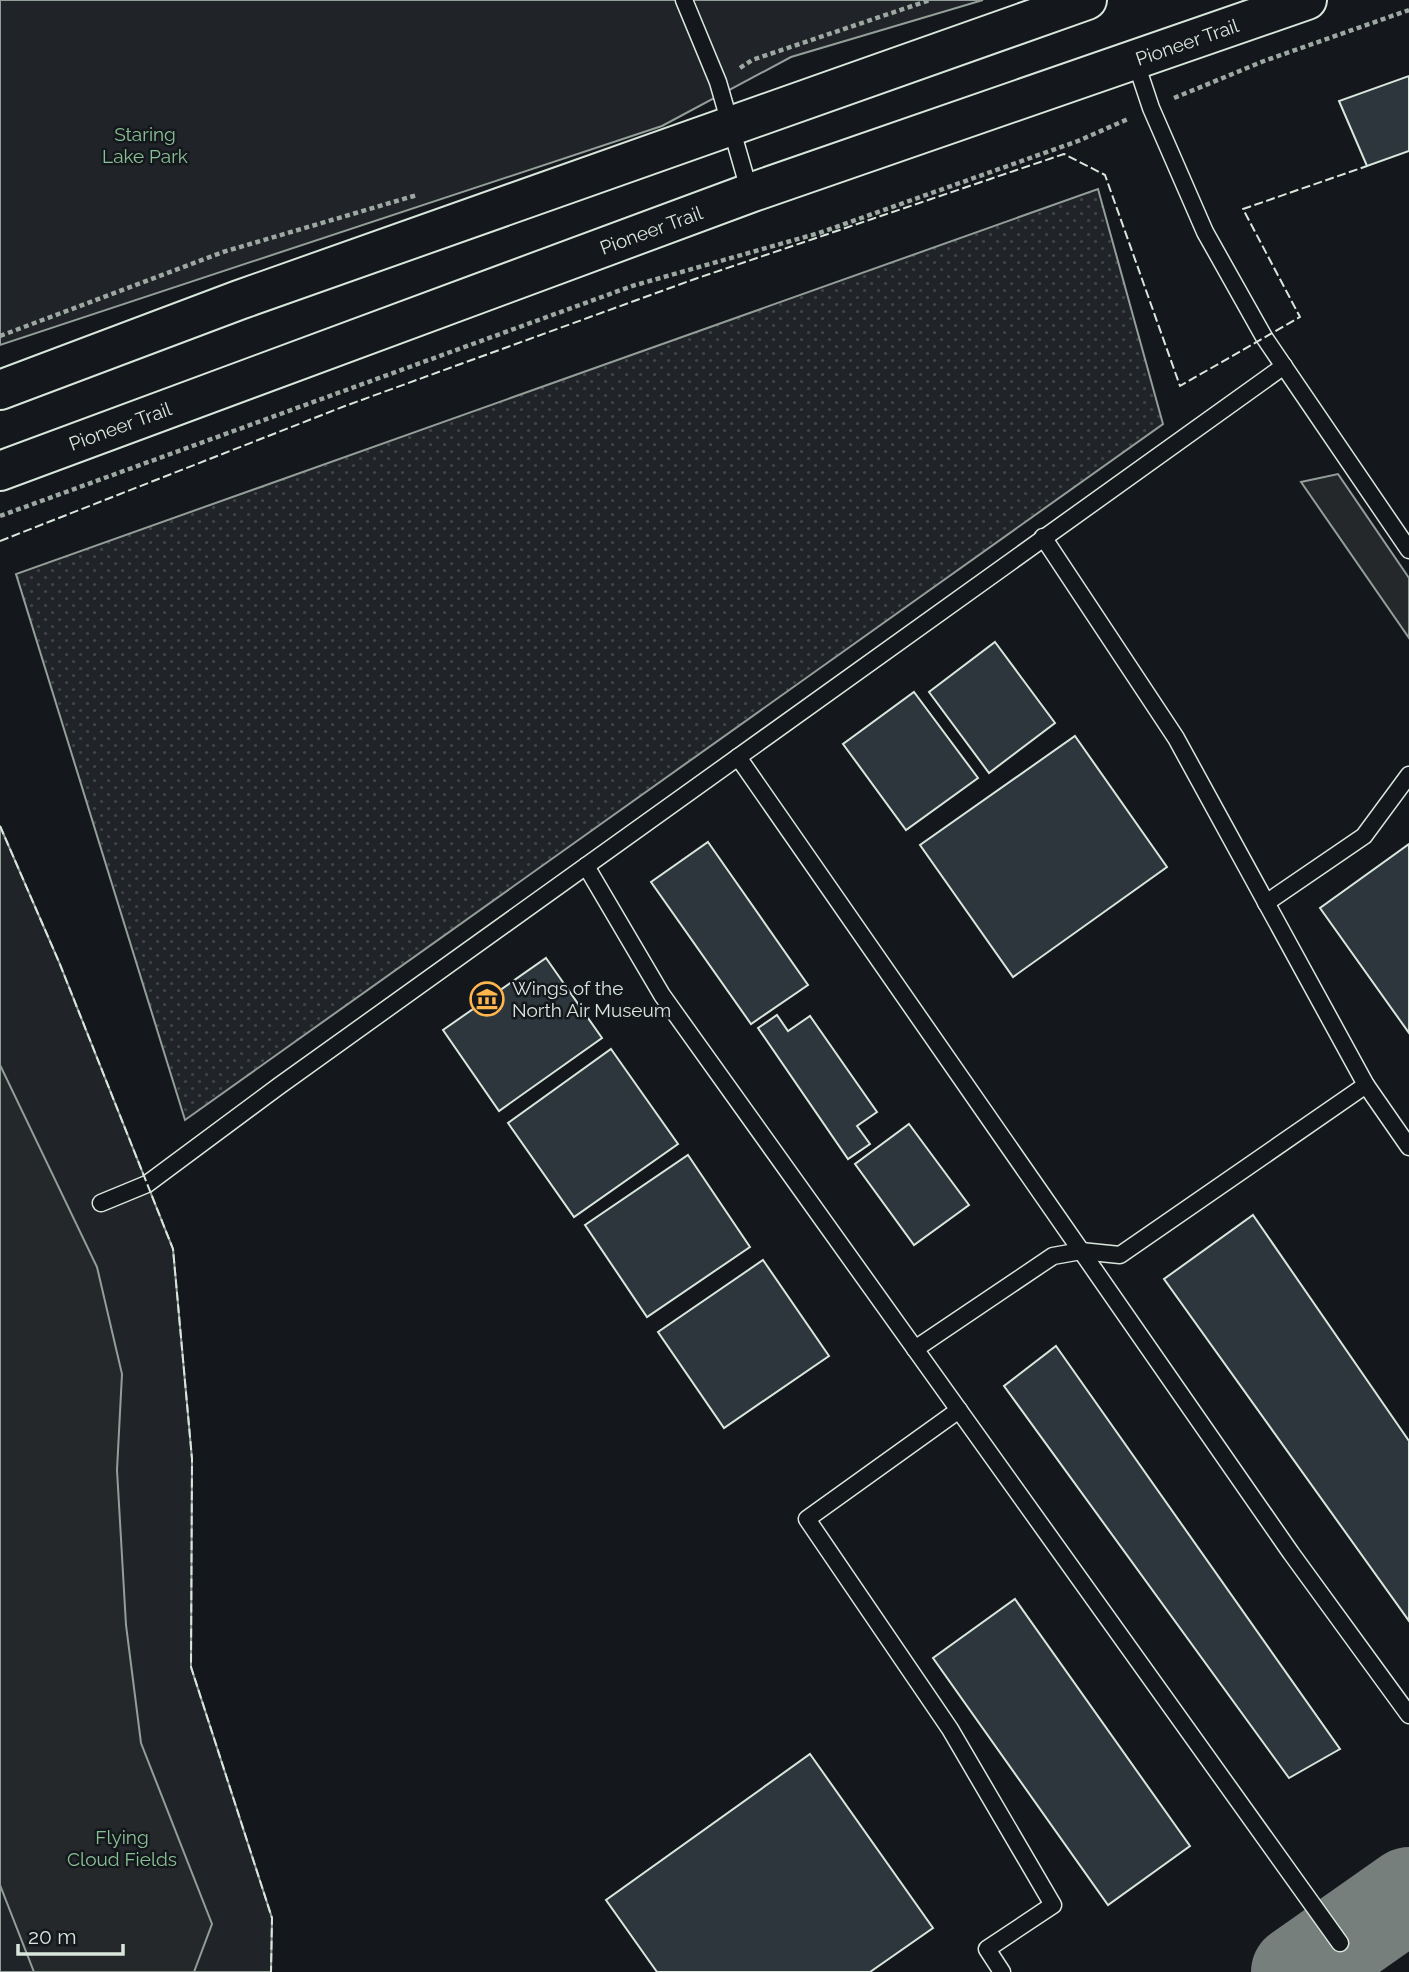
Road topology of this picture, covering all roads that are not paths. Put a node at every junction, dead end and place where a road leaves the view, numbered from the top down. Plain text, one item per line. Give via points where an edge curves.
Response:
1 (684, 0) edge
2 (1087, 0) edge
3 (1307, 0) edge
4 (1135, 60) junction
5 (731, 125) junction
6 (750, 193) junction
7 (1284, 366) junction
8 (0, 390) edge
9 (0, 471) edge
10 (1043, 537) junction
11 (1409, 550) edge
12 (738, 757) junction
13 (1409, 775) edge
14 (586, 866) junction
15 (1266, 903) junction
16 (1366, 1085) junction
17 (1409, 1147) edge
18 (101, 1203) dead end
19 (1081, 1251) junction
20 (915, 1349) junction
21 (959, 1410) junction
22 (1409, 1715) edge
23 (1340, 1942) dead end
24 (1002, 1972) edge

1 - 5 lane via 719,82
2 - 5 main road
3 - 4 main road, Pioneer Trail
4 - 6 main road, Pioneer Trail
4 - 7 lane via 1205,232
5 - 6 lane
5 - 8 main road
6 - 9 main road, Pioneer Trail
7 - 10 lane
7 - 11 lane
10 - 12 lane
10 - 15 lane via 1176,738
12 - 14 lane
12 - 19 lane
13 - 15 lane via 1364,836
14 - 18 lane via 147,1184
14 - 20 lane via 662,995
15 - 16 lane
16 - 17 lane
16 - 19 lane via 1120,1255
19 - 20 lane via 1053,1255
19 - 22 lane
20 - 21 lane
21 - 23 lane
21 - 24 lane via 807,1519 950,1729 1053,1905 987,1949

